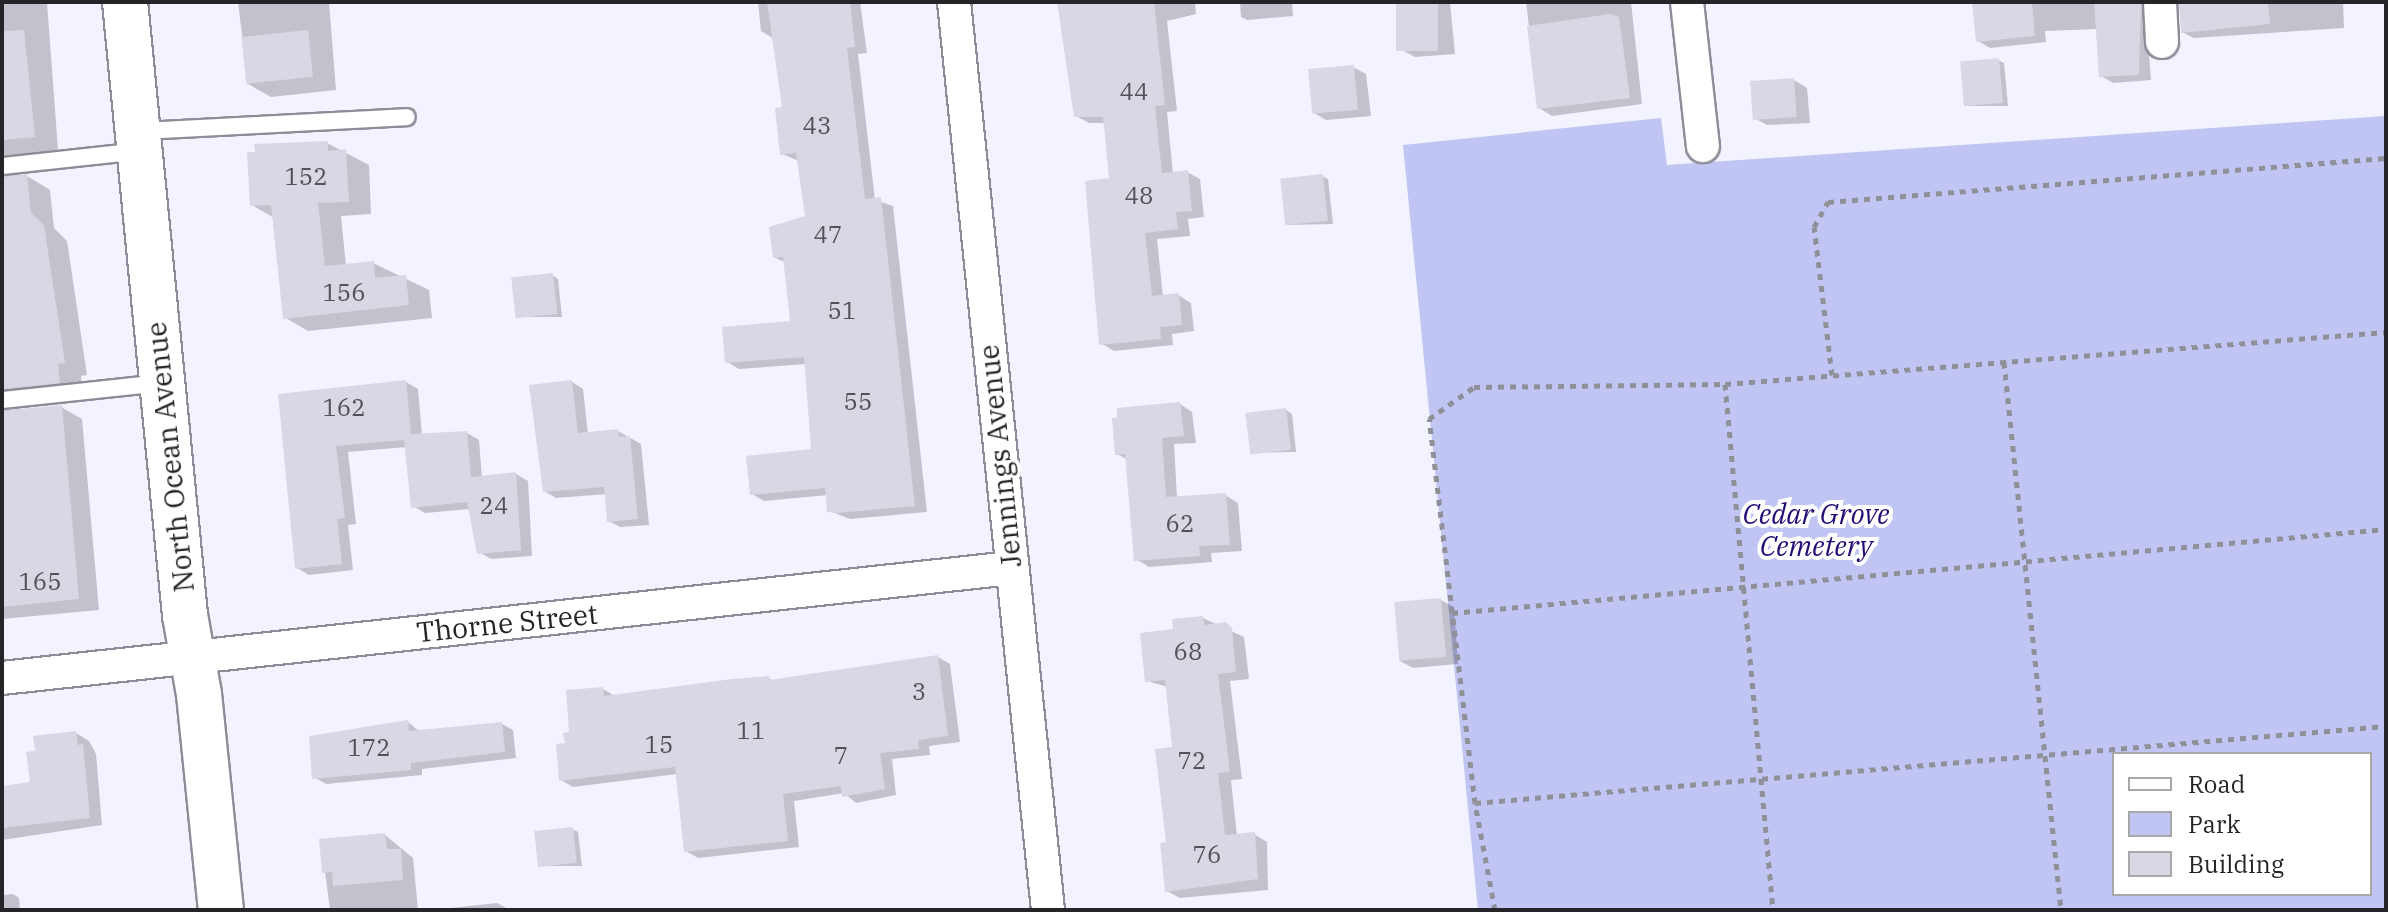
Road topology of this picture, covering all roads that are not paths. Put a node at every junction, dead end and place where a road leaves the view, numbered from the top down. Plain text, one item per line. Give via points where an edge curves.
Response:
1 (125, 2) edge
2 (954, 2) edge
3 (1687, 2) edge
4 (2160, 2) edge
5 (2162, 42) dead end
6 (407, 117) dead end
7 (139, 141) junction
8 (1703, 146) dead end
9 (2, 166) edge
10 (162, 383) junction
11 (2, 400) edge
12 (1012, 568) junction
13 (193, 658) junction
14 (2, 678) edge
15 (221, 910) edge
16 (1048, 910) edge

1 - 7 street, North Ocean Avenue
2 - 12 street, Jennings Avenue
3 - 8 street
4 - 5 street
6 - 7 lane
7 - 9 lane
7 - 10 street, North Ocean Avenue
10 - 11 lane
10 - 13 street, North Ocean Avenue
12 - 13 street, Thorne Street
12 - 16 street, Jennings Avenue
13 - 14 street, Thorne Street
13 - 15 street, North Ocean Avenue

